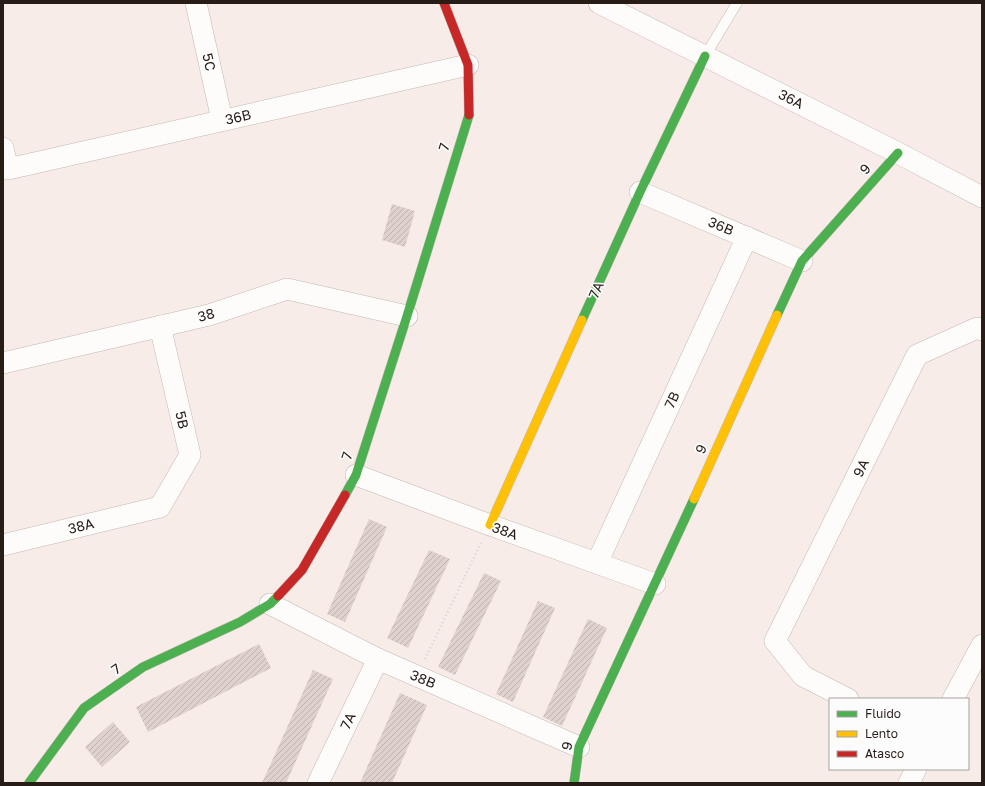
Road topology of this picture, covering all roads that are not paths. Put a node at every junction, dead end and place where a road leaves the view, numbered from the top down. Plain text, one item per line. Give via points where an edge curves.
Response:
1 (196, 3) edge
2 (444, 3) edge
3 (599, 3) edge
4 (737, 3) edge
5 (705, 56) junction
6 (468, 65) junction
7 (222, 120) junction
8 (3, 148) edge
9 (898, 153) junction
10 (640, 192) junction
11 (982, 197) edge
12 (747, 238) junction
13 (802, 261) junction
14 (406, 316) junction
15 (160, 326) junction
16 (980, 329) edge
17 (3, 363) edge
18 (356, 474) junction
19 (160, 507) joint
20 (490, 525) junction
21 (3, 545) edge
22 (597, 563) junction
23 (655, 584) junction
24 (270, 604) junction
25 (982, 645) edge
26 (378, 659) junction
27 (846, 698) edge
28 (954, 698) edge
29 (579, 747) junction
30 (916, 770) edge
31 (29, 783) edge
32 (318, 783) edge
33 (574, 783) edge
34 (909, 783) edge

1 - 7 street, 5C
2 - 6 street, 7
3 - 5 street, 36A
4 - 5 lane
5 - 9 street, 36A
5 - 10 street, 7A
6 - 7 street, 36B
6 - 14 street, 7 via 469,116
7 - 8 street, 36B via 8,169
9 - 11 street, 36A
9 - 13 street, 9
10 - 12 street, 36B
10 - 20 street, 7A
12 - 13 street, 36B
12 - 22 street, 7B
13 - 23 street, 9
14 - 15 street, 38 via 287,289 209,315
14 - 18 street, 7
15 - 17 street, 38
15 - 19 street, 5B via 190,454
16 - 27 street, 9A via 917,355 775,641 803,676
18 - 20 street, 38A
18 - 24 street, 7 via 302,570
19 - 21 street, 38A
20 - 22 street, 38A
22 - 23 street, 38A
23 - 29 street, 9
24 - 26 street, 38B
24 - 31 street, 7 via 240,622 143,667 84,708
25 - 28 street
26 - 29 street, 38B
26 - 32 street, 7A
29 - 33 street, 9
30 - 34 street

